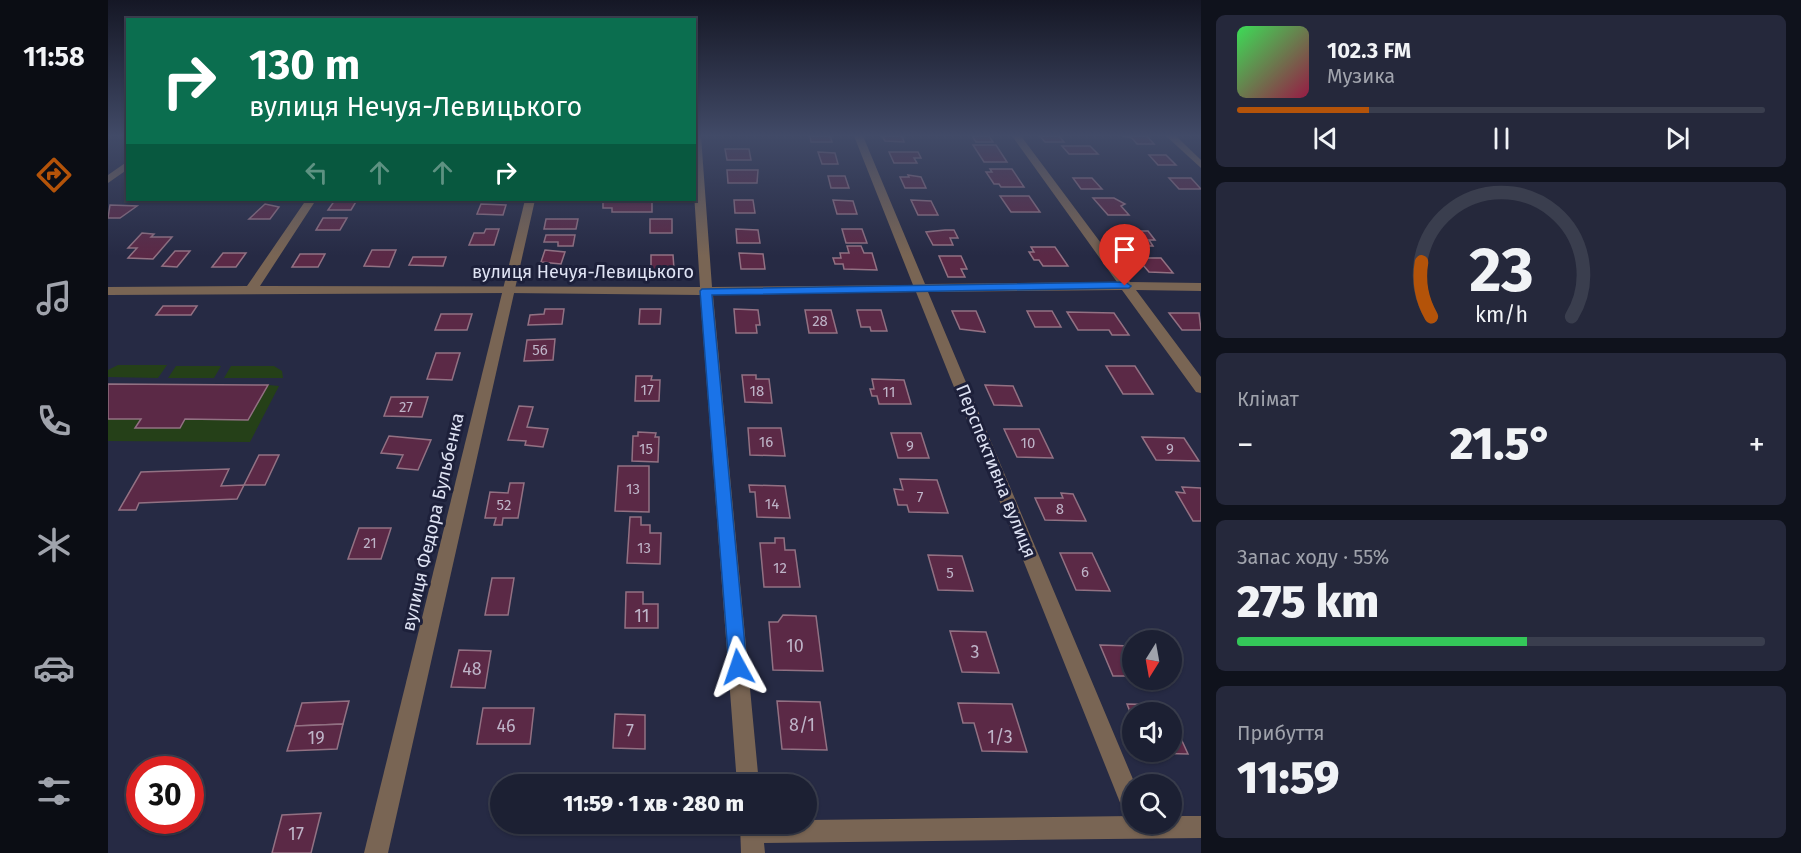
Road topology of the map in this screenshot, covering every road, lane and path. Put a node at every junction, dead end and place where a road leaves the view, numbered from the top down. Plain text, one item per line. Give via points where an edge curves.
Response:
1 (699, 176) edge
2 (874, 176) edge
3 (1045, 176) edge
4 (311, 201) edge
5 (530, 201) edge
6 (1125, 286) junction
7 (1201, 287) edge
8 (508, 289) junction
9 (921, 289) junction
10 (251, 290) junction
11 (108, 291) edge
12 (706, 291) junction
13 (1201, 388) edge
14 (747, 774) edge
15 (1122, 781) edge
16 (1122, 826) edge
17 (1182, 826) edge
18 (1201, 827) edge
19 (752, 836) edge
20 (376, 853) edge

1 - 12 street
2 - 9 street, Перспективна вулиця
3 - 6 street
4 - 10 street
5 - 8 street, вулиця Федора Бульбенка
6 - 7 street, вулиця Нечуя-Левицького
6 - 9 street, вулиця Нечуя-Левицького
6 - 13 street
8 - 10 street, вулиця Нечуя-Левицького
8 - 12 street, вулиця Нечуя-Левицького
8 - 20 street, вулиця Федора Бульбенка
9 - 12 street, вулиця Нечуя-Левицького
9 - 15 street, Перспективна вулиця
10 - 11 street, вулиця Нечуя-Левицького
12 - 14 street
16 - 19 street
17 - 18 street

